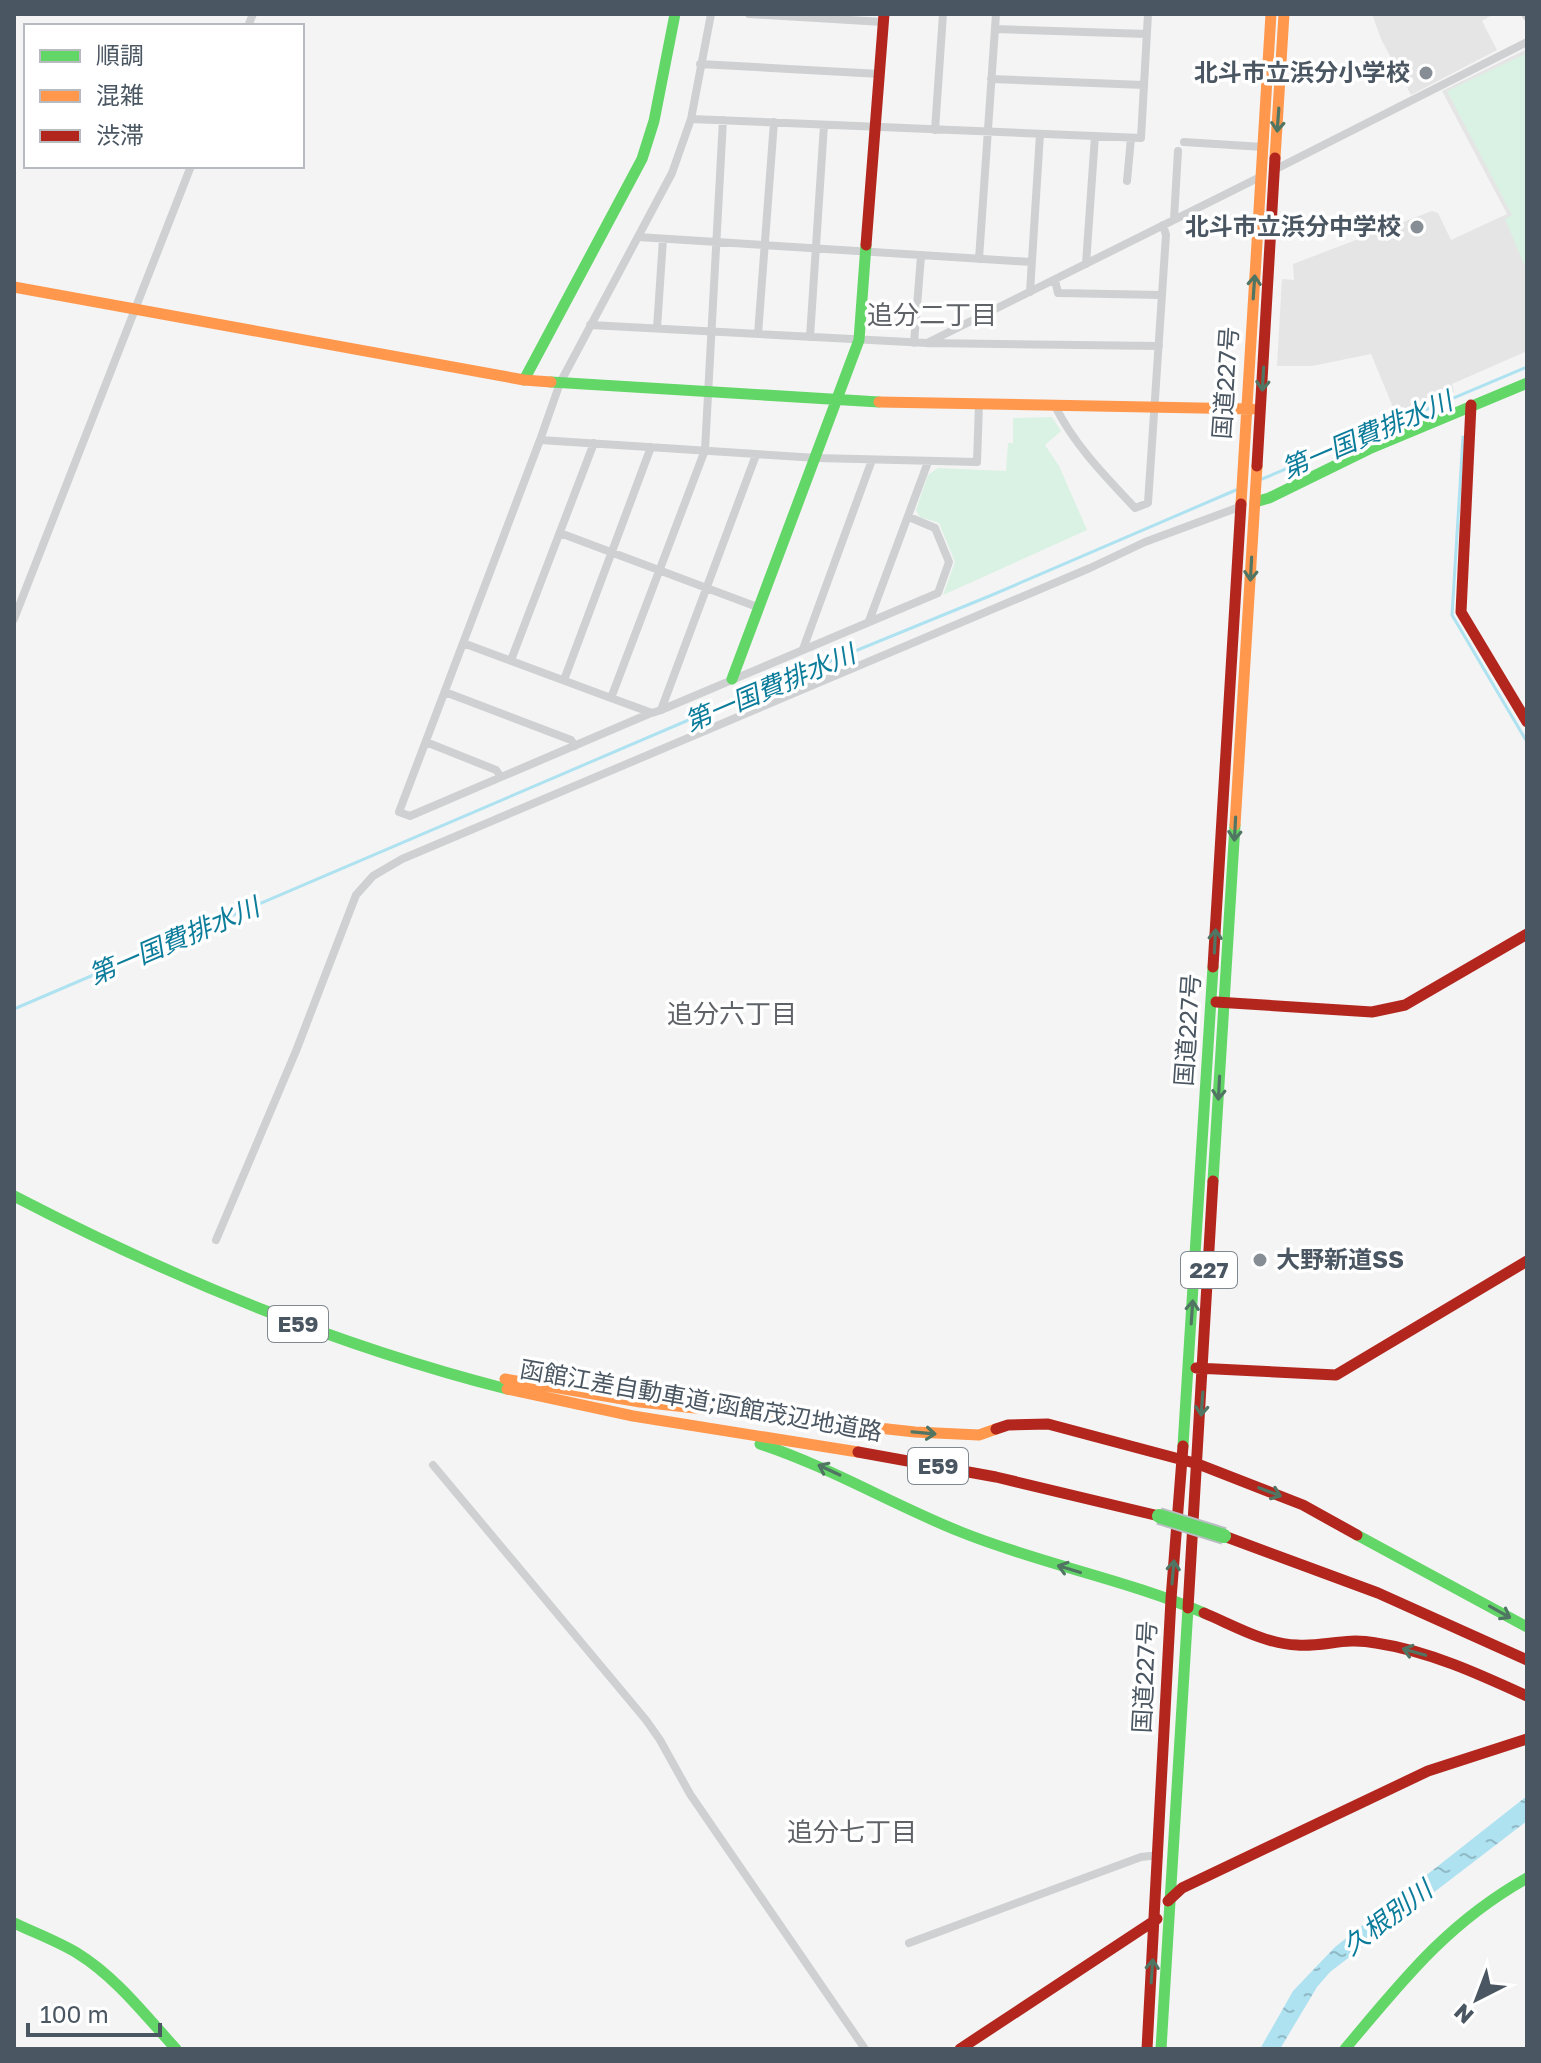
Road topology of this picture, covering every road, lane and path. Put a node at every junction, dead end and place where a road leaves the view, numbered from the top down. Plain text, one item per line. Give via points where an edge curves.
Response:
1 (675, 14) edge
2 (711, 14) edge
3 (749, 14) edge
4 (943, 14) edge
5 (996, 14) edge
6 (1148, 14) edge
7 (1271, 14) edge
8 (1284, 14) edge
9 (883, 18) edge
10 (995, 29) junction
11 (1147, 34) junction
12 (1527, 42) edge
13 (700, 64) junction
14 (880, 74) junction
15 (991, 79) junction
16 (1144, 85) junction
17 (691, 119) junction
18 (723, 120) junction
19 (774, 122) junction
20 (824, 125) junction
21 (876, 127) junction
22 (935, 130) junction
23 (988, 131) junction
24 (1040, 134) junction
25 (1095, 136) junction
26 (1131, 138) junction
27 (1184, 142) dead end
28 (1263, 147) junction
29 (1178, 151) dead end
30 (190, 168) edge
31 (1268, 173) junction
32 (1127, 181) dead end
33 (1174, 219) junction
34 (1163, 225) junction
35 (638, 237) junction
36 (663, 239) junction
37 (716, 241) junction
38 (765, 245) junction
39 (815, 248) junction
40 (867, 251) junction
41 (921, 256) junction
42 (979, 259) junction
43 (1031, 262) junction
44 (1086, 264) junction
45 (1055, 280) junction
46 (14, 287) edge
47 (1030, 292) junction
48 (1161, 295) junction
49 (135, 309) junction
50 (590, 325) junction
51 (657, 328) junction
52 (710, 330) junction
53 (758, 334) junction
54 (810, 337) junction
55 (859, 340) junction
56 (914, 343) junction
57 (927, 343) junction
58 (1159, 346) junction
59 (524, 380) junction
60 (560, 383) junction
61 (1527, 384) edge
62 (708, 392) junction
63 (837, 401) junction
64 (979, 404) junction
65 (1471, 405) junction
66 (1055, 406) junction
67 (1155, 407) junction
68 (1254, 409) junction
69 (540, 440) junction
70 (594, 443) junction
71 (651, 447) junction
72 (705, 450) junction
73 (756, 455) junction
74 (817, 458) junction
75 (872, 460) junction
76 (928, 462) junction
77 (1248, 499) junction
78 (909, 517) junction
79 (560, 533) junction
80 (611, 553) junction
81 (659, 570) junction
82 (707, 587) junction
83 (760, 608) junction
84 (14, 619) edge
85 (869, 621) junction
86 (463, 643) junction
87 (803, 649) junction
88 (511, 660) junction
89 (732, 679) junction
90 (564, 680) junction
91 (445, 692) junction
92 (611, 698) junction
93 (656, 711) junction
94 (1527, 722) edge
95 (426, 742) junction
96 (575, 746) junction
97 (501, 777) junction
98 (1527, 934) edge
99 (1218, 1002) junction
100 (14, 1196) edge
101 (216, 1240) dead end
102 (1527, 1261) edge
103 (1196, 1368) junction
104 (535, 1391) junction
105 (715, 1429) junction
106 (1182, 1460) junction
107 (1198, 1464) junction
108 (433, 1465) dead end
109 (1171, 1599) junction
110 (1187, 1606) junction
111 (1527, 1627) edge
112 (1527, 1660) edge
113 (1527, 1696) edge
114 (1527, 1739) edge
115 (1159, 1855) junction
116 (1527, 1878) edge
117 (1169, 1900) junction
118 (14, 1923) edge
119 (1154, 1923) junction
120 (909, 1943) dead end
121 (176, 2049) edge
122 (865, 2049) edge
123 (960, 2049) edge
124 (1147, 2049) edge
125 (1161, 2049) edge
126 (1345, 2049) edge

1 - 59 main road via 642,159
2 - 13 street
3 - 9 street
4 - 22 street
5 - 10 street
6 - 11 street
7 - 28 main road, 国道227号 / 227
8 -> 31 main road, 国道227号 / 227
9 - 14 main road
10 - 11 street
10 - 15 street
11 - 16 street
12 - 31 street
13 - 14 street
13 - 17 street
14 - 21 main road
15 - 16 street
15 - 23 street
16 - 26 street via 1141,138
17 - 18 street
17 - 35 street via 672,173
18 - 19 street
18 - 37 street
19 - 20 street
19 - 38 street
20 - 21 street
20 - 39 street
21 - 22 street
21 - 40 main road
22 - 23 street
23 - 24 street
23 - 42 street
24 - 25 street
24 - 43 street
25 - 26 street
25 - 44 street
26 - 32 street
27 - 28 street
28 - 31 main road, 国道227号 / 227
29 - 33 street
30 - 49 street
31 - 33 street
31 - 68 main road, 国道227号 / 227
33 - 34 street
34 - 44 street
34 - 48 street
35 - 36 street
35 - 50 street
36 - 37 street
36 - 51 street
37 - 38 street
37 - 52 street
38 - 39 street
38 - 53 street
39 - 40 street
39 - 54 street
40 - 41 street
40 - 55 main road
41 - 42 street
41 - 56 street
42 - 43 street
43 - 47 street
44 - 45 street
45 - 47 street
45 - 48 street via 1058,293
46 - 49 main road
47 - 57 street
48 - 58 street
49 - 59 main road
49 - 84 street
50 - 51 street
50 - 60 street
51 - 52 street
52 - 53 street
52 - 62 street
53 - 54 street
54 - 55 street
55 - 56 street
55 - 63 main road
56 - 57 street
57 - 58 street
58 - 67 street
59 - 60 main road
60 - 62 main road
60 - 69 street
61 - 65 main road
62 - 63 main road
62 - 72 street
63 - 64 main road
63 - 74 main road
64 - 66 main road
64 - 76 street via 977,462
65 - 77 main road
65 - 94 main road via 1461,612
66 - 67 main road
66 - 67 street via 1081,450 1135,508 1148,503
67 - 68 main road
68 - 77 main road, 国道227号 / 227 via 1257,470
68 - 77 main road, 国道227号 / 227 via 1243,477
69 - 70 street
69 - 86 street
70 - 71 street
70 - 79 street
71 - 72 street
71 - 80 street
72 - 73 street
72 - 81 street
73 - 74 street
73 - 82 street
74 - 75 street
74 - 83 main road
75 - 76 street
75 - 87 street
76 - 78 street
77 - 99 main road, 国道227号 / 227
77 - 101 street via 402,859 373,876 356,895
78 - 85 street
78 - 85 street via 935,528 949,562 938,593
79 - 80 street
79 - 88 street
80 - 81 street
80 - 90 street
81 - 82 street
81 - 92 street
82 - 83 street
82 - 93 street
83 - 89 main road
85 - 87 street
86 - 88 street
86 - 91 street
87 - 89 street
88 - 90 street
89 - 93 street
90 - 92 street
91 - 95 street
91 - 96 street via 571,740
92 - 93 street
93 - 96 street
95 - 97 street via 496,770
95 - 97 street via 399,812 410,816
96 - 97 street
98 - 99 main road via 1391,1010
99 - 103 main road, 国道227号 / 227
100 - 104 main road, 函館江差自動車道;函館茂辺地道路 / E59 via 171,1274 336,1338
102 - 103 main road via 1336,1375
103 - 106 main road, 国道227号 / 227
103 -> 107 main road, 国道227号 / 227
104 - 105 main road, 函館江差自動車道;函館茂辺地道路 / E59
104 -> 106 main road via 951,1435 1048,1424
109 -> 105 main road via 956,1531 819,1465
105 - 112 main road, 函館江差自動車道;函館茂辺地道路 / E59, bridge via 944,1467 1159,1516 1371,1589
106 - 107 main road
109 -> 106 main road, 国道227号 / 227
107 - 110 main road, 国道227号 / 227
107 -> 111 main road via 1303,1505
108 - 122 street via 653,1730 690,1794
109 - 110 main road
109 - 115 main road, 国道227号 / 227
113 -> 110 main road via 1413,1651 1357,1640 1297,1647
110 - 117 main road, 国道227号 / 227
114 - 117 main road via 1414,1777 1182,1888
115 - 119 main road, 国道227号 / 227
115 - 120 street via 1141,1857
116 - 126 main road via 1437,1940
117 - 119 main road
117 - 125 main road, 国道227号 / 227
118 - 121 main road via 94,1965
119 - 123 main road
124 -> 119 main road, 国道227号 / 227

